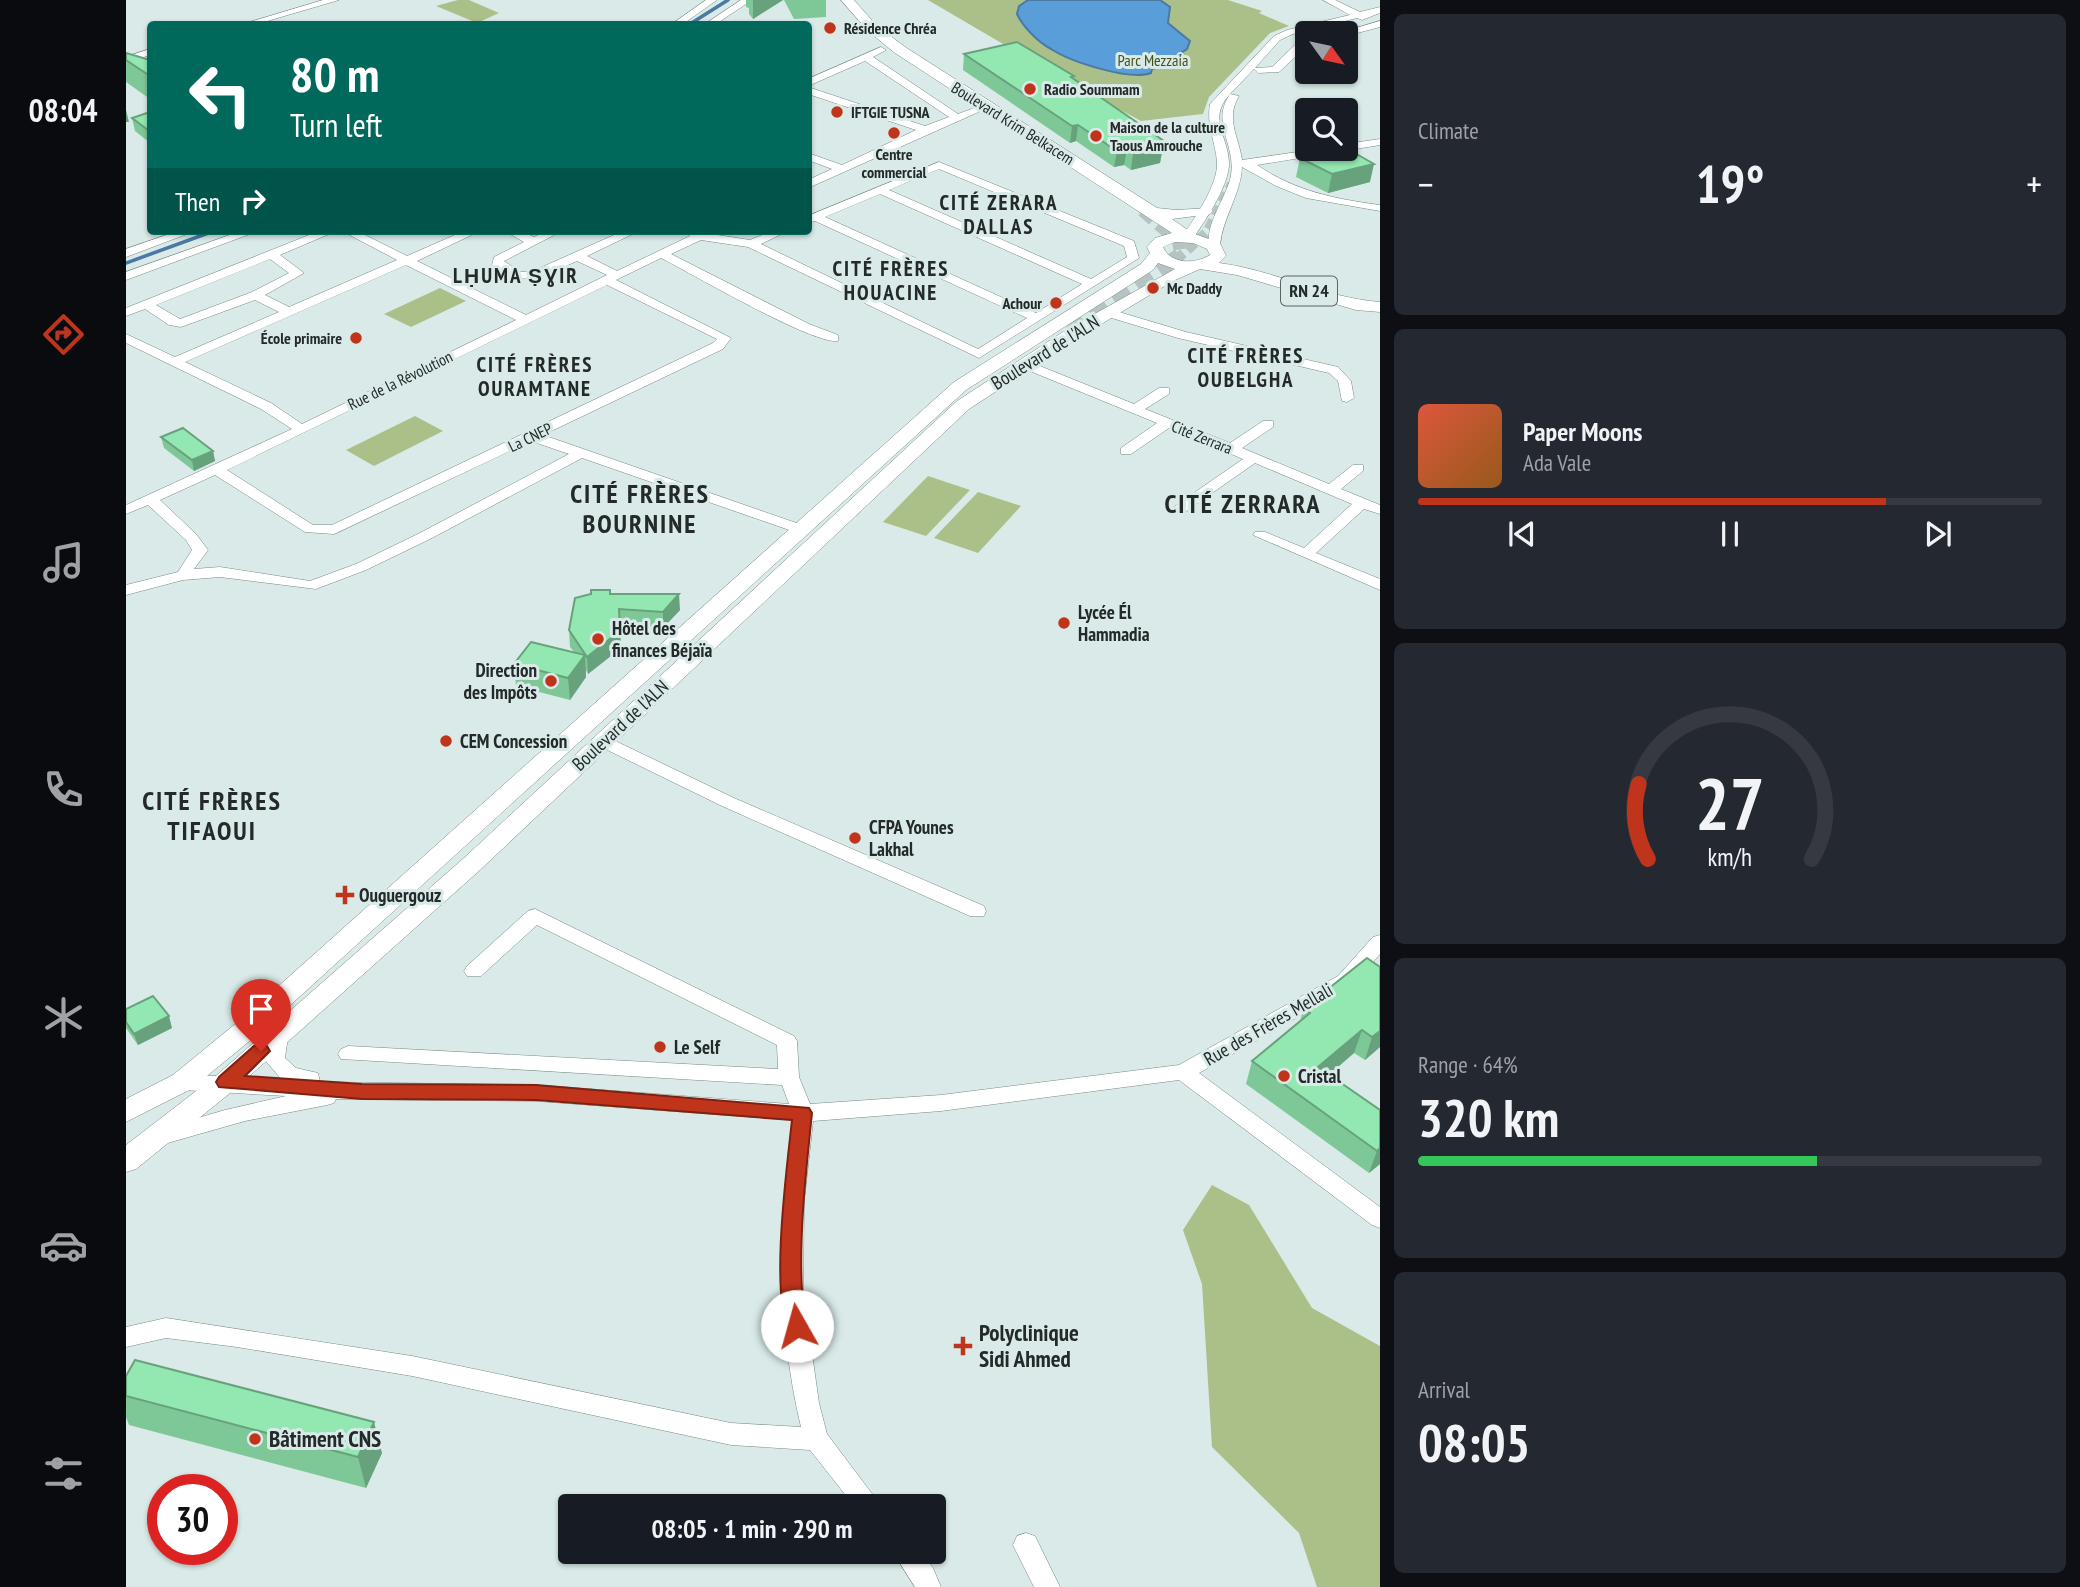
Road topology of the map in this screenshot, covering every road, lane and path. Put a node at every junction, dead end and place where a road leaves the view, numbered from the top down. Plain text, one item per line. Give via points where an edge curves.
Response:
1 (334, 0) edge
2 (712, 0) edge
3 (747, 0) edge
4 (830, 0) edge
5 (847, 0) edge
6 (1328, 0) edge
7 (1380, 13) edge
8 (1362, 17) junction
9 (259, 21) edge
10 (681, 21) edge
11 (715, 21) edge
12 (1380, 24) edge
13 (1358, 30) edge
14 (1282, 39) junction
15 (1295, 42) edge
16 (881, 50) junction
17 (147, 53) edge
18 (1295, 53) edge
19 (129, 56) edge
20 (865, 56) junction
21 (1258, 70) junction
22 (812, 81) edge
23 (812, 91) edge
24 (980, 108) junction
25 (956, 117) junction
26 (925, 130) junction
27 (1380, 142) edge
28 (1358, 146) edge
29 (1295, 156) edge
30 (812, 158) edge
31 (1242, 164) junction
32 (842, 169) junction
33 (812, 183) edge
34 (880, 190) junction
35 (1380, 208) edge
36 (1205, 211) junction
37 (1153, 212) junction
38 (812, 219) edge
39 (178, 235) edge
40 (241, 235) edge
41 (320, 235) edge
42 (356, 235) edge
43 (465, 235) edge
44 (520, 235) edge
45 (547, 235) edge
46 (611, 235) edge
47 (624, 235) edge
48 (696, 235) edge
49 (709, 235) edge
50 (772, 235) edge
51 (1187, 237) junction
52 (617, 238) junction
53 (533, 241) junction
54 (751, 244) junction
55 (1158, 248) junction
56 (1216, 251) junction
57 (126, 253) edge
58 (662, 254) junction
59 (272, 255) junction
60 (577, 256) junction
61 (407, 260) junction
62 (1200, 265) junction
63 (1239, 270) junction
64 (126, 276) edge
65 (611, 278) junction
66 (1092, 284) junction
67 (256, 295) junction
68 (146, 304) junction
69 (1380, 307) edge
70 (126, 312) edge
71 (289, 312) junction
72 (1109, 313) junction
73 (1037, 318) junction
74 (524, 319) junction
75 (126, 338) edge
76 (833, 338) dead end
77 (988, 358) junction
78 (174, 362) junction
79 (1025, 364) junction
80 (1164, 391) dead end
81 (1347, 398) dead end
82 (1135, 410) junction
83 (1167, 422) junction
84 (1268, 424) dead end
85 (301, 429) junction
86 (531, 436) junction
87 (1231, 449) junction
88 (1126, 451) dead end
89 (581, 453) junction
90 (1253, 458) junction
91 (1358, 468) dead end
92 (217, 470) junction
93 (1331, 490) junction
94 (150, 499) junction
95 (1362, 503) junction
96 (1180, 509) dead end
97 (126, 510) edge
98 (1380, 510) edge
99 (800, 528) junction
100 (1261, 535) dead end
101 (1306, 554) junction
102 (183, 575) junction
103 (1380, 585) edge
104 (126, 590) edge
105 (603, 741) junction
106 (977, 911) dead end
107 (1380, 942) edge
108 (474, 971) dead end
109 (278, 1035) junction
110 (348, 1054) dead end
111 (1183, 1072) junction
112 (789, 1077) junction
113 (181, 1082) junction
114 (226, 1082) junction
115 (362, 1092) junction
116 (126, 1101) edge
117 (126, 1111) edge
118 (803, 1113) junction
119 (155, 1139) junction
120 (126, 1161) edge
121 (1380, 1219) edge
122 (126, 1337) edge
123 (816, 1440) junction
124 (860, 1494) edge
125 (1026, 1545) dead end
126 (914, 1564) edge
127 (928, 1587) edge
128 (1047, 1587) edge

1 - 9 street
2 - 10 street
3 - 11 street
4 - 16 main road, Boulevard Krim Belkacem
5 - 24 main road, Boulevard Krim Belkacem via 872,28
6 - 8 street
7 - 8 street
8 - 14 street
12 - 13 street
14 - 15 street
14 - 21 street
14 - 36 street via 1215,104 1213,116 1223,166
16 - 20 street
16 - 24 main road, Boulevard Krim Belkacem
17 - 19 street
18 - 21 street via 1275,70
20 - 22 street
20 - 25 street
21 - 31 street via 1227,105 1228,128
23 - 26 street
24 - 25 street
24 - 37 main road, Boulevard Krim Belkacem
24 - 55 main road, Boulevard Krim Belkacem via 1139,218 1159,236
25 - 26 street
26 - 32 street
27 - 28 street
29 - 31 street
30 - 32 street
31 - 35 street via 1307,197
31 - 56 street
32 - 33 street
34 - 38 street
34 - 66 street
34 - 66 street via 939,165 1130,244 1133,258
36 - 37 main road via 1187,215
36 - 51 street
37 - 51 main road, Boulevard Krim Belkacem
38 - 73 street
39 - 57 street
40 - 64 street
41 - 59 street
42 - 61 street
43 - 61 street
44 - 53 street
45 - 53 street
46 - 52 street
47 - 52 street
48 - 58 street, Rue de la Révolution
49 - 54 street
50 - 54 street
51 - 55 main road
51 - 56 main road
52 - 60 street
53 - 60 street via 498,260 498,265 520,276 533,276
54 - 77 street
55 - 62 main road via 1173,263
55 - 77 main road, Boulevard de l'ALN via 1147,267
56 - 62 main road via 1213,261
56 - 63 main road, RN 24
58 - 65 street, Rue de la Révolution
58 - 76 street
59 - 67 street via 298,273
59 - 68 street
60 - 65 street
61 - 71 street
61 - 74 street
62 - 63 main road, RN 24
62 - 72 main road, Boulevard de l'ALN via 1167,278
63 - 69 main road, RN 24 via 1356,305
65 - 74 street, Rue de la Révolution
65 - 86 street, La CNEP via 725,338 718,346
66 - 73 street
67 - 68 street via 181,323
67 - 71 street
68 - 70 street
71 - 78 street
72 - 79 main road, Boulevard de l'ALN
72 - 81 street via 1333,370 1346,383
73 - 77 street
74 - 85 street, Rue de la Révolution
75 - 78 street
77 - 99 main road, Boulevard de l'ALN
78 - 85 street via 266,406
79 - 82 street, Cité Zerrara
79 - 105 main road, Boulevard de l'ALN via 963,405
80 - 82 street
82 - 83 street, Cité Zerrara
83 - 87 street, Cité Zerrara
83 - 88 street
84 - 87 street
85 - 92 street, Rue de la Révolution
86 - 89 street
86 - 92 street, La CNEP via 334,530 310,528
87 - 90 street, Cité Zerrara
89 - 99 street
89 - 102 street via 425,537 311,586 220,572
90 - 93 street, Cité Zerrara
90 - 96 street
91 - 93 street
92 - 94 street, Rue de la Révolution
93 - 95 street, Cité Zerrara
94 - 97 street, Rue de la Révolution
94 - 102 street via 200,550
95 - 98 street, Cité Zerrara
95 - 101 street
99 - 113 main road, Boulevard de l'ALN via 425,870
100 - 101 street
101 - 103 street
102 - 104 street
105 - 106 street
105 - 109 main road, Boulevard de l'ALN
107 - 111 street, Rue des Frères Mellali via 1345,981
108 - 112 street via 535,916 787,1041
109 - 114 main road, Boulevard de l'ALN
109 - 115 street via 275,1060 290,1075
110 - 112 street
111 - 118 street via 941,1103
111 - 121 street
112 - 118 street
113 - 114 street
113 - 116 main road
113 - 117 main road, Boulevard de l'ALN
114 - 115 street
114 - 119 main road, Boulevard de l'ALN
115 - 118 street via 536,1093
115 - 119 street via 273,1105
118 - 123 street via 793,1202 792,1290
119 - 120 main road, Boulevard de l'ALN
122 - 123 street via 166,1328 237,1337 412,1366 732,1433
123 - 124 street
125 - 128 street
126 - 127 street

